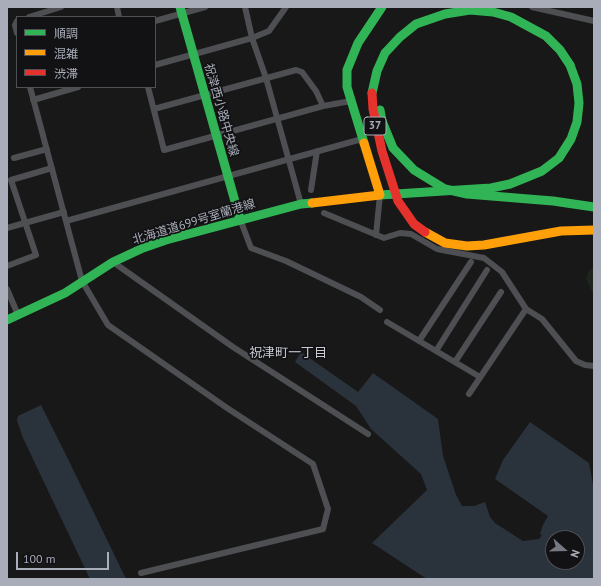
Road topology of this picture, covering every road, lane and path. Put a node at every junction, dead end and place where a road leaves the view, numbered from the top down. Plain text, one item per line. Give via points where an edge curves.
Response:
1 (62, 7) edge
2 (205, 7) edge
3 (245, 7) edge
4 (286, 7) edge
5 (382, 7) edge
6 (532, 7) edge
7 (180, 10) edge
8 (32, 16) edge
9 (156, 21) edge
10 (594, 21) edge
11 (252, 38) junction
12 (193, 55) junction
13 (156, 65) edge
14 (567, 68) junction
15 (266, 78) junction
16 (30, 88) edge
17 (75, 88) edge
18 (148, 88) edge
19 (204, 95) junction
20 (33, 100) junction
21 (351, 100) junction
22 (323, 106) junction
23 (154, 109) junction
24 (278, 119) junction
25 (216, 136) junction
26 (362, 139) junction
27 (47, 149) junction
28 (317, 152) junction
29 (14, 158) dead end
30 (290, 159) junction
31 (52, 168) junction
32 (227, 176) junction
33 (9, 183) edge
34 (311, 190) dead end
35 (380, 195) junction
36 (301, 204) junction
37 (594, 207) edge
38 (64, 212) junction
39 (324, 214) dead end
40 (240, 219) junction
41 (66, 221) junction
42 (25, 222) junction
43 (7, 228) edge
44 (594, 230) edge
45 (376, 234) junction
46 (113, 262) junction
47 (471, 262) dead end
48 (7, 266) edge
49 (487, 270) dead end
50 (82, 281) junction
51 (7, 289) edge
52 (501, 292) dead end
53 (526, 309) junction
54 (380, 310) dead end
55 (18, 315) junction
56 (7, 320) edge
57 (387, 322) dead end
58 (419, 341) junction
59 (436, 351) junction
60 (455, 362) junction
61 (594, 366) edge
62 (480, 377) junction
63 (468, 394) dead end
64 (368, 434) dead end
65 (141, 573) dead end

1 - 8 street
2 - 7 street
3 - 11 street
4 - 11 street via 269,31
5 - 21 main road via 351,57 347,70 347,87
6 - 10 street
7 - 9 street
7 - 12 main road, 祝津西小路中央線
11 - 12 street
11 - 15 street
12 - 13 street
12 - 19 main road, 祝津西小路中央線
14 - 35 main road, 37 via 577,84 577,122 571,139 559,158 542,171 510,184 491,188
14 - 37 main road, 37, bridge via 546,44 513,25 486,18 446,20 414,34 403,42 385,67 379,106 393,148 422,176 445,189 467,194
14 - 44 main road, 37, bridge via 560,50 546,36 511,17 480,11 445,14 416,24 385,53 376,71 372,91 373,109 382,151 398,202 414,224 430,235 445,243 467,246 561,231
15 - 19 street
15 - 22 street via 296,70 302,72
15 - 24 street
16 - 20 street
17 - 20 street
18 - 23 street
19 - 23 street
19 - 25 main road, 祝津西小路中央線
20 - 27 street
21 - 22 street
21 - 26 main road
22 - 24 street
23 - 25 street via 164,150
24 - 25 street
24 - 30 street
25 - 32 main road, 祝津西小路中央線
26 - 28 street
26 - 35 main road
27 - 29 street
27 - 31 street
28 - 30 street
28 - 34 street
30 - 32 street
30 - 36 street
31 - 33 street via 11,180
31 - 38 street
32 - 40 main road, 祝津西小路中央線
32 - 41 street
33 - 42 street
35 - 36 main road, 北海道道699号室蘭港線
35 - 45 street
36 - 40 main road, 北海道道699号室蘭港線
38 - 41 street
38 - 42 street
39 - 45 street
40 - 46 main road, 北海道道699号室蘭港線 via 161,242
40 - 54 street via 251,248 286,261 354,294
41 - 50 street
42 - 43 street
42 - 48 street via 36,255
45 - 53 street via 384,238 400,233 411,234 437,248 487,260 502,272
46 - 50 main road, 北海道道699号室蘭港線
46 - 64 street via 233,347
47 - 58 street
49 - 59 street
50 - 55 main road, 北海道道699号室蘭港線 via 44,304
50 - 65 street via 108,325 313,464 328,509 323,529
51 - 55 street
52 - 60 street
53 - 61 street via 542,319 576,361
53 - 62 street
55 - 56 main road, 北海道道699号室蘭港線
57 - 58 street
58 - 59 street
59 - 60 street
60 - 62 street
62 - 63 street

